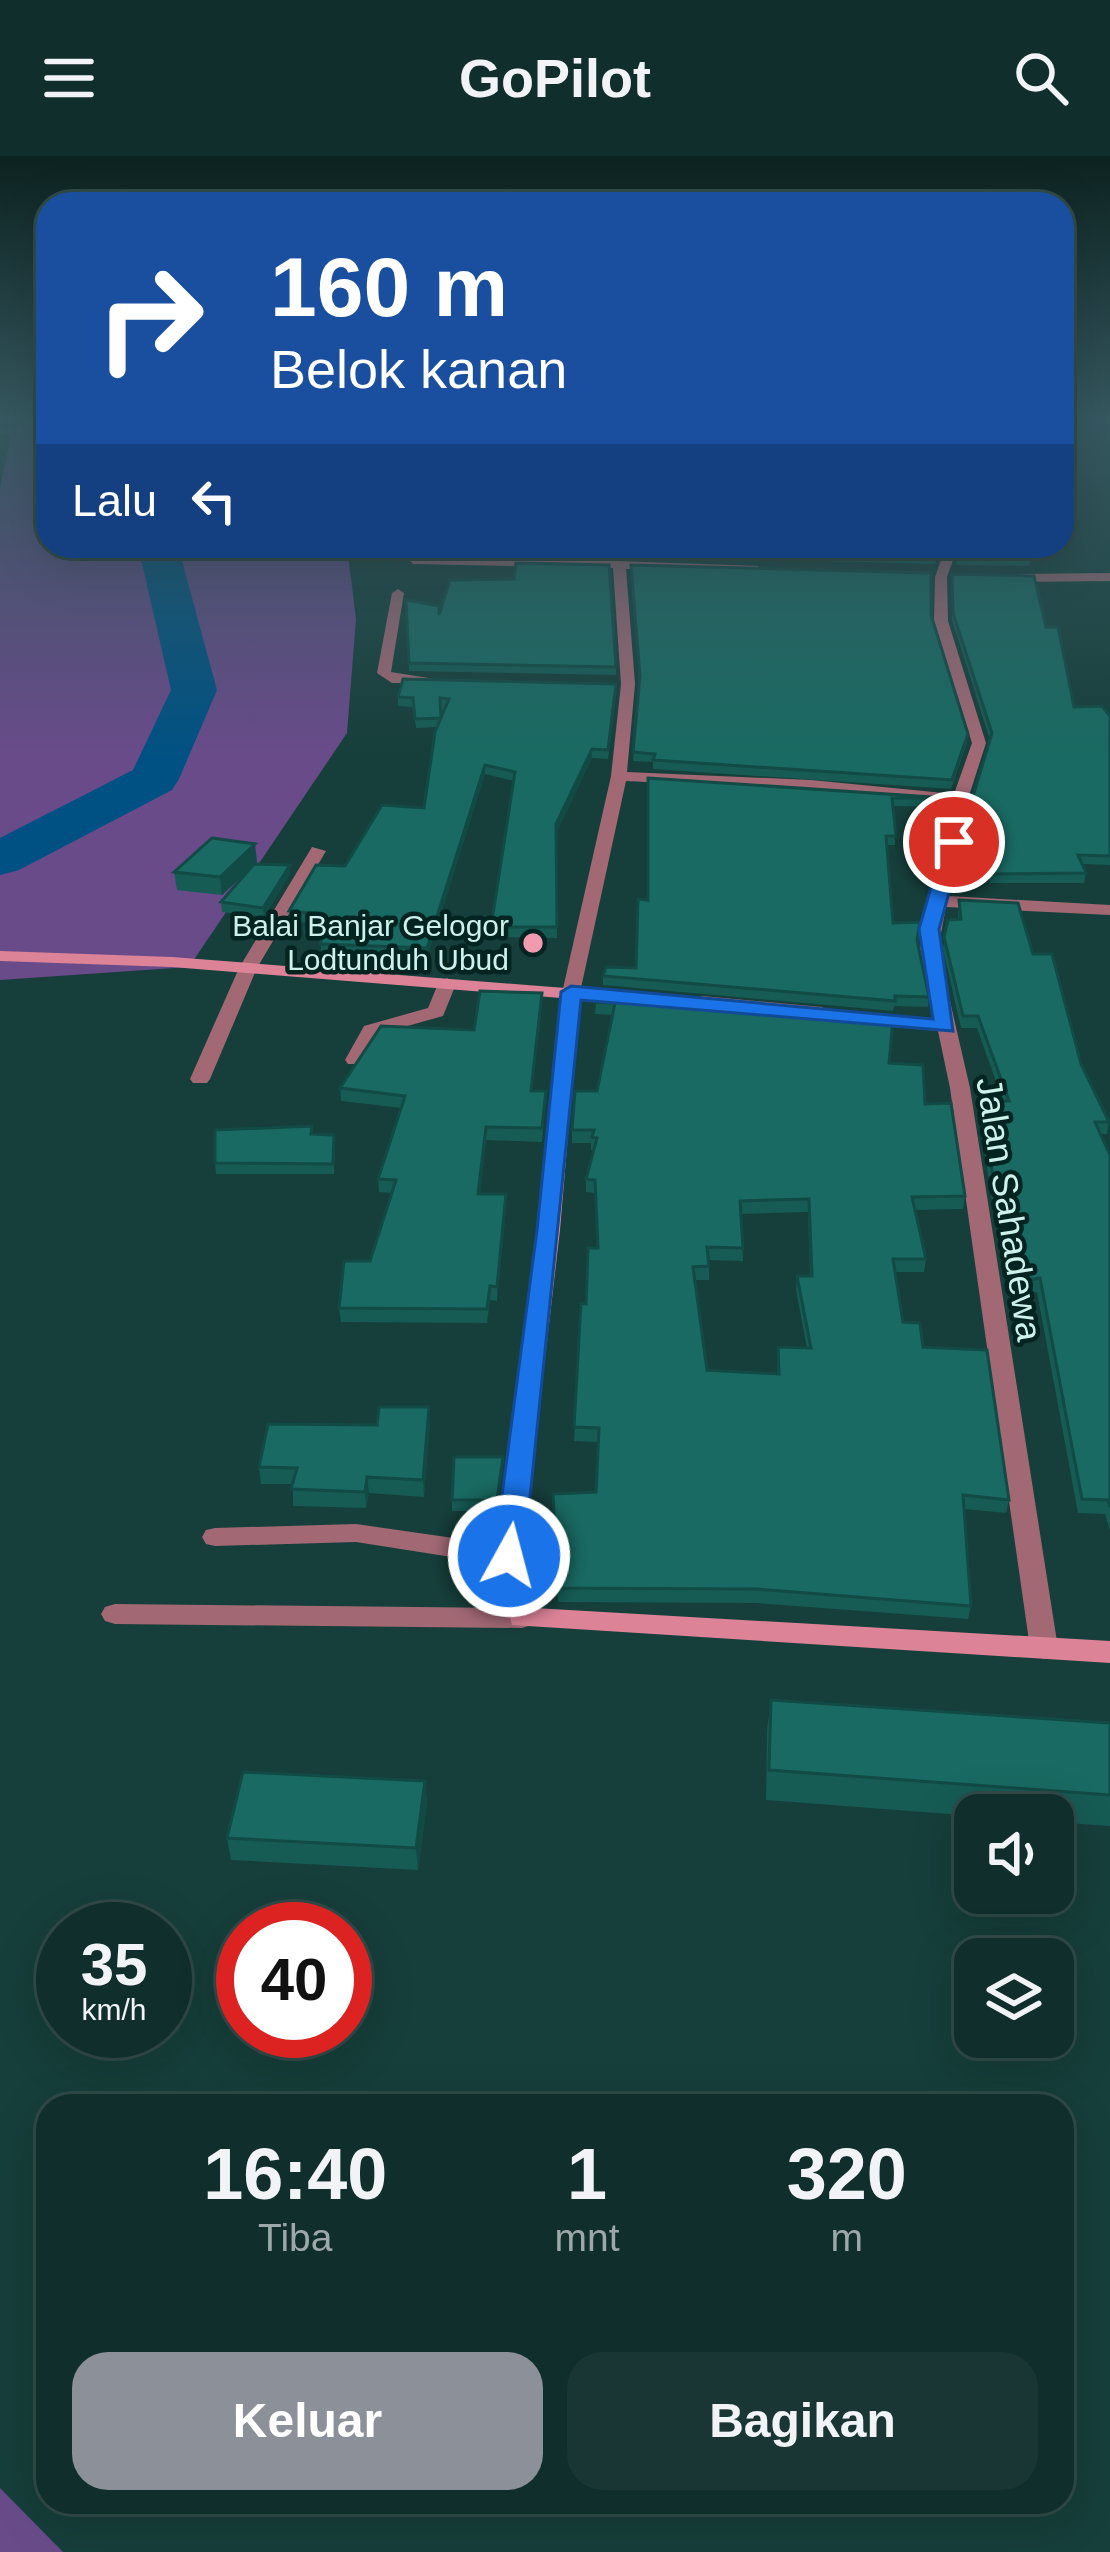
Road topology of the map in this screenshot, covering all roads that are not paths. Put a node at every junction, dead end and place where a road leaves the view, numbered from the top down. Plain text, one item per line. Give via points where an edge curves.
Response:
1 (409, 558) edge
2 (494, 558) edge
3 (948, 558) edge
4 (497, 561) junction
5 (619, 563) junction
6 (780, 570) edge
7 (918, 576) edge
8 (941, 577) junction
9 (1110, 577) edge
10 (965, 578) edge
11 (989, 578) edge
12 (398, 593) dead end
13 (452, 681) edge
14 (606, 683) edge
15 (628, 684) junction
16 (619, 776) junction
17 (960, 799) junction
18 (318, 851) dead end
19 (939, 901) junction
20 (1110, 910) edge
21 (0, 956) edge
22 (248, 968) junction
23 (447, 984) junction
24 (571, 992) junction
25 (643, 998) edge
26 (691, 1002) edge
27 (945, 1026) junction
28 (355, 1060) edge
29 (200, 1079) dead end
30 (214, 1537) dead end
31 (509, 1556) junction
32 (115, 1614) dead end
33 (522, 1618) junction
34 (1045, 1648) junction
35 (1110, 1652) edge

1 - 4 street
2 - 4 street
3 - 8 street
4 - 5 street
5 - 6 street
5 - 15 street
7 - 8 street
8 - 10 street
8 - 17 street, Jalan Sahadewa via 941,621 979,743
9 - 11 street
12 - 13 street via 384,673
14 - 15 street
15 - 16 street
16 - 17 street
16 - 24 street
17 - 19 street, Jalan Sahadewa
18 - 22 street
19 - 20 street
19 - 27 street, Jalan Sahadewa via 929,949
21 - 22 street
22 - 23 street
22 - 29 street
23 - 24 street
23 - 28 street via 436,1012 371,1030
24 - 25 street
24 - 31 street
26 - 27 street
27 - 34 street, Jalan Sahadewa
30 - 31 street via 356,1533
31 - 33 street
32 - 33 street
33 - 34 street
34 - 35 street

